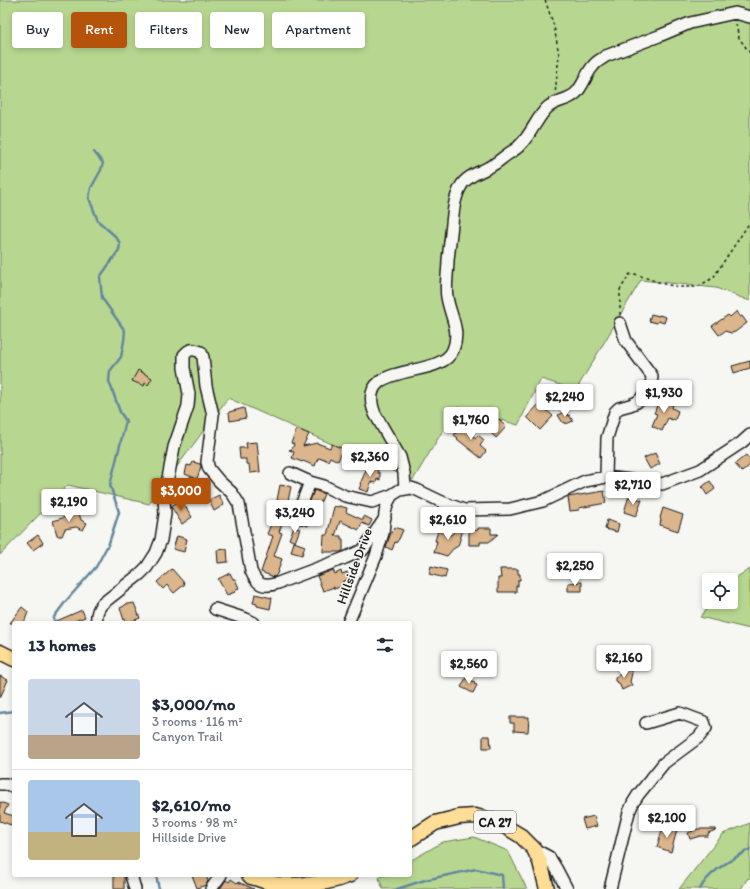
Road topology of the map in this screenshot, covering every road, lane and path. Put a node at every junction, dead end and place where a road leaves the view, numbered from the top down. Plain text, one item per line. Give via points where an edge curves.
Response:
1 (545, 0) edge
2 (734, 13) junction
3 (750, 17) edge
4 (750, 53) edge
5 (553, 104) junction
6 (750, 222) edge
7 (620, 323) joint
8 (750, 435) edge
9 (290, 473) dead end
10 (606, 477) junction
11 (310, 482) junction
12 (405, 489) junction
13 (392, 495) junction
14 (385, 518) junction
15 (296, 519) dead end
16 (215, 609) dead end
17 (97, 621) edge
18 (250, 621) edge
19 (349, 621) edge
20 (0, 652) edge
21 (12, 658) edge
22 (646, 723) dead end
23 (0, 784) edge
24 (12, 787) edge
25 (412, 838) edge
26 (534, 849) junction
27 (132, 877) edge
28 (220, 877) edge
29 (251, 877) edge
30 (344, 877) edge
31 (274, 879) edge
32 (135, 889) edge
33 (211, 889) edge
34 (547, 889) edge
35 (566, 889) edge
36 (610, 889) edge

1 - 5 path via 554,26 559,55
2 - 3 street
2 - 4 path via 739,38
2 - 5 street via 690,23 606,56 594,64 573,96
5 - 12 street via 547,108 520,145 461,184 454,208 446,295 455,323 455,345 452,353 436,364 388,378 373,389 372,407 400,457
6 - 7 path via 713,278 697,287 680,287 635,274 629,275 620,290
7 - 10 street via 626,341 652,376 651,388 637,402 619,408 616,412 607,438
8 - 10 street via 700,470 662,484
9 - 11 street
10 - 12 street via 585,481 543,501 510,509 464,510 417,490
11 - 13 street via 345,496 372,502
11 - 15 street
12 - 13 street
13 - 14 street, Hillside Drive
14 - 17 street via 363,550 269,586 255,580 251,571 240,504 209,469 207,462 212,415 204,357 201,352 188,351 184,355 188,406 174,447 164,498 165,514 161,540 147,567 102,604 96,616
14 - 19 street, Hillside Drive via 376,556
16 - 18 street
20 - 21 main road
22 - 36 street via 680,712 704,722 706,728 700,737 664,763 633,803
23 - 24 street
25 - 26 main road, CA 27 via 435,823 475,816 506,827 521,836
26 - 34 main road, CA 27
26 - 35 street via 549,857
27 - 32 street
28 - 33 street
29 - 31 main road
30 - 31 main road via 308,885

